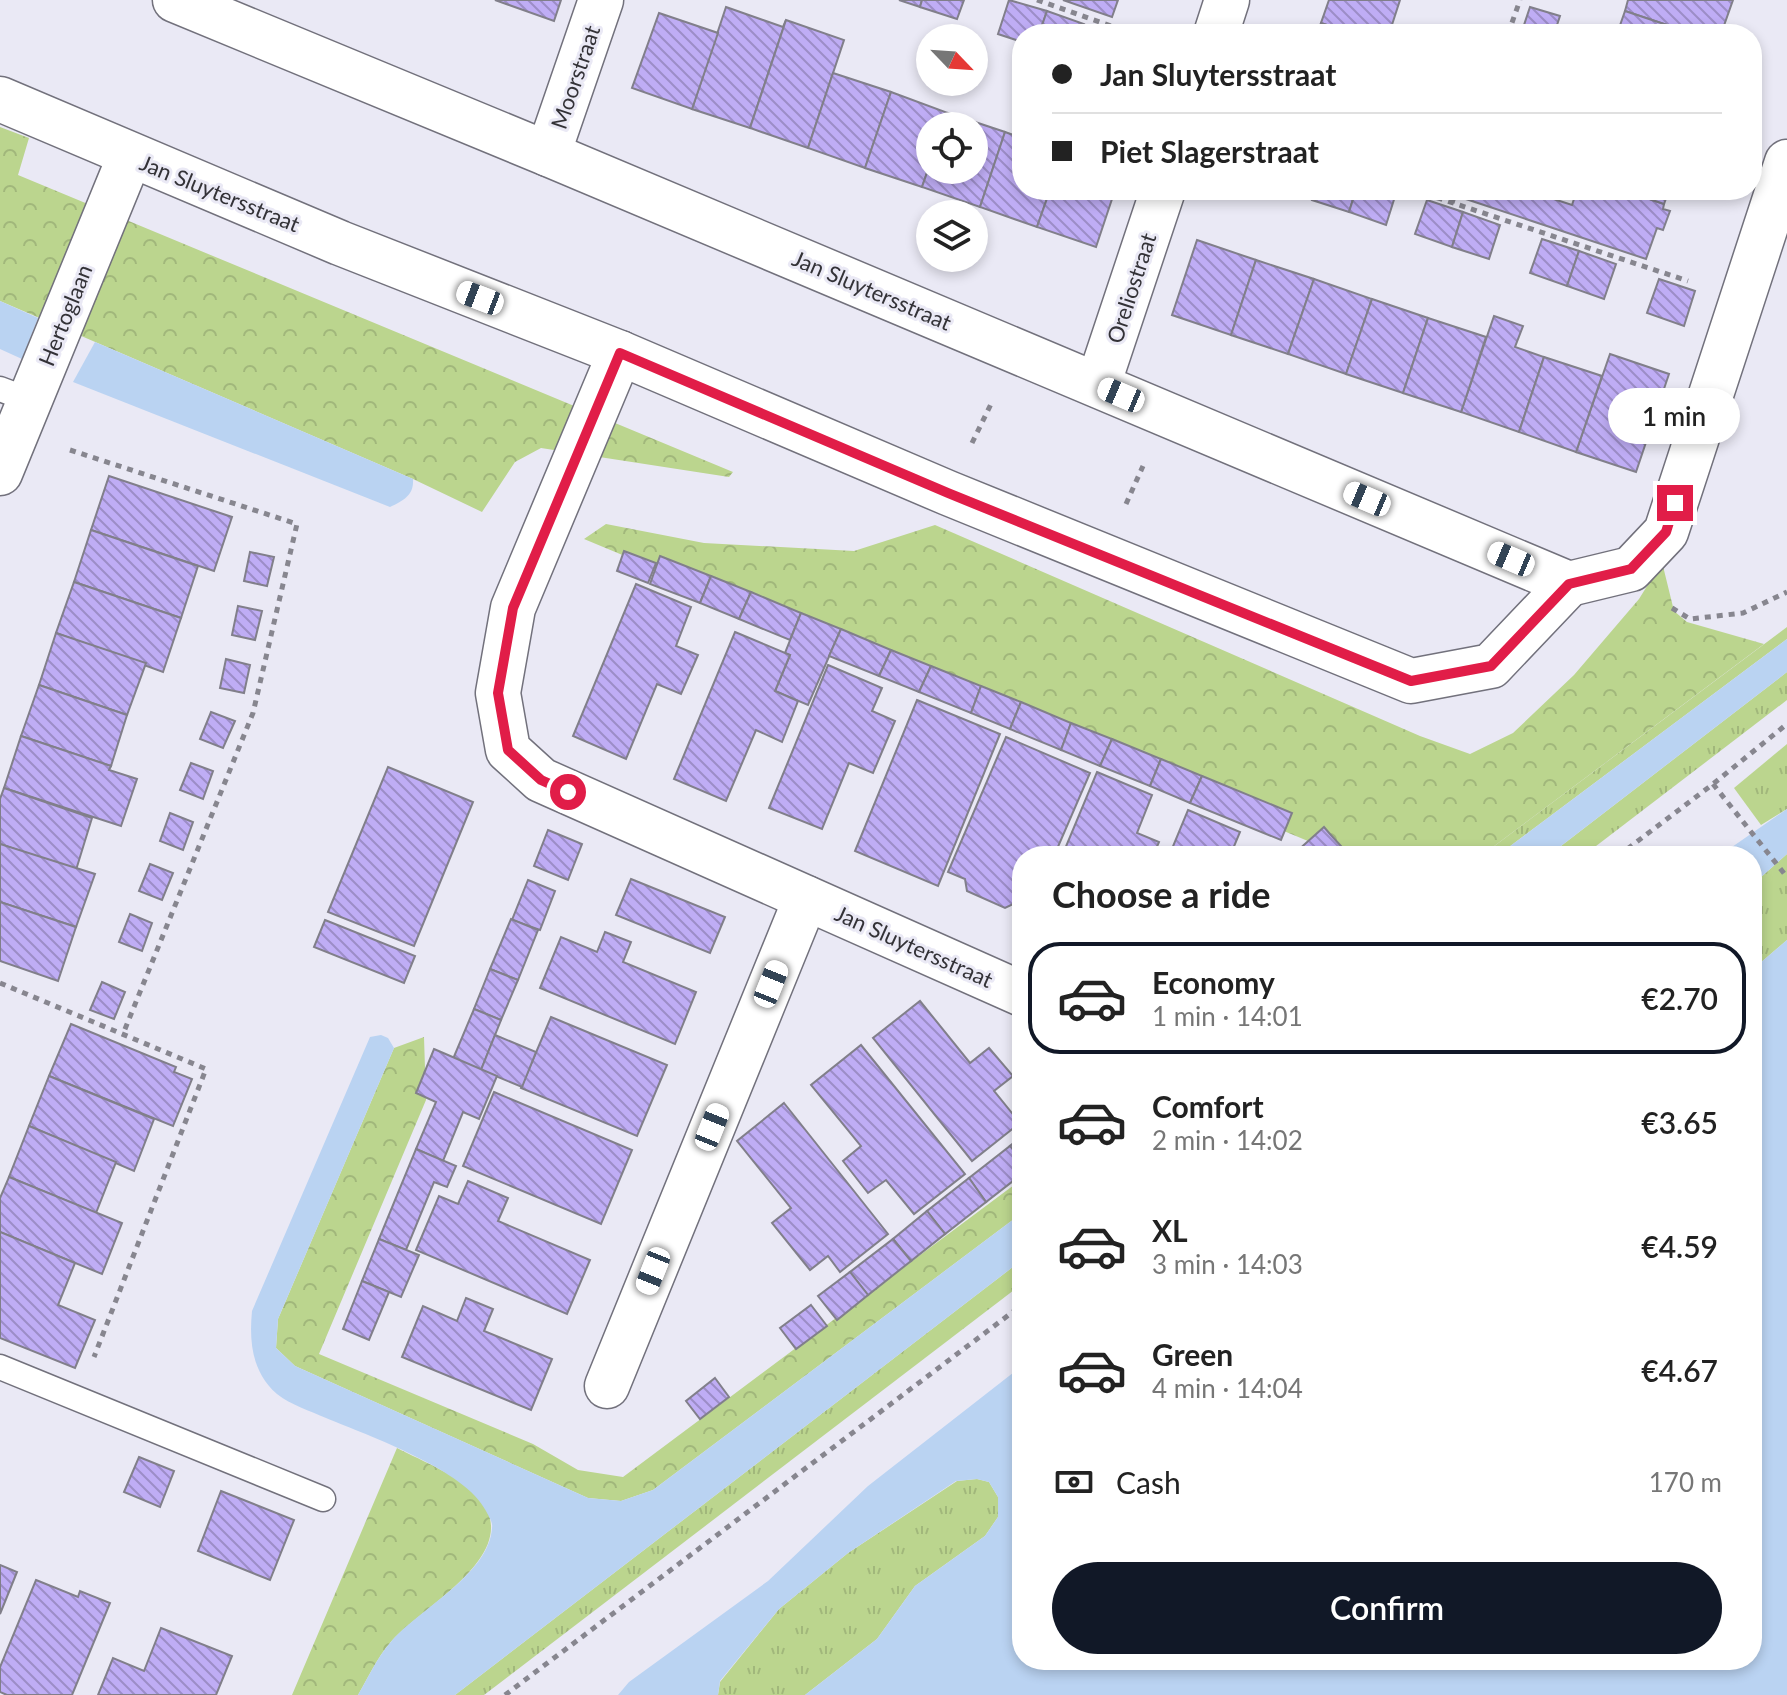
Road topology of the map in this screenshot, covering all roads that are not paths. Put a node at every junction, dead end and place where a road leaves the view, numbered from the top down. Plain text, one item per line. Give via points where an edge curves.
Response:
1 (175, 0) edge
2 (601, 0) edge
3 (1227, 0) edge
4 (1219, 24) edge
5 (0, 99) edge
6 (548, 154) junction
7 (130, 156) junction
8 (1787, 162) edge
9 (1160, 200) edge
10 (620, 353) junction
11 (1098, 385) junction
12 (15, 407) edge
13 (0, 473) edge
14 (1569, 584) junction
15 (806, 898) junction
16 (1012, 990) edge
17 (0, 1367) edge
18 (607, 1386) dead end
19 (323, 1499) dead end

1 - 6 street, Jan Sluytersstraat
2 - 6 street, Moorstraat
3 - 4 street
5 - 7 street, Jan Sluytersstraat
6 - 11 street, Jan Sluytersstraat
7 - 10 street, Jan Sluytersstraat
7 - 12 street, Hertoglaan
8 - 14 street via 1666,532 1631,569
9 - 11 street, Oreliostraat
10 - 14 street, Jan Sluytersstraat via 1411,681 1491,666
10 - 15 street, Jan Sluytersstraat via 513,608 498,693 508,750 541,780
11 - 14 street, Jan Sluytersstraat
12 - 13 street, Hertoglaan
15 - 16 street, Jan Sluytersstraat
15 - 18 street
17 - 19 lane

